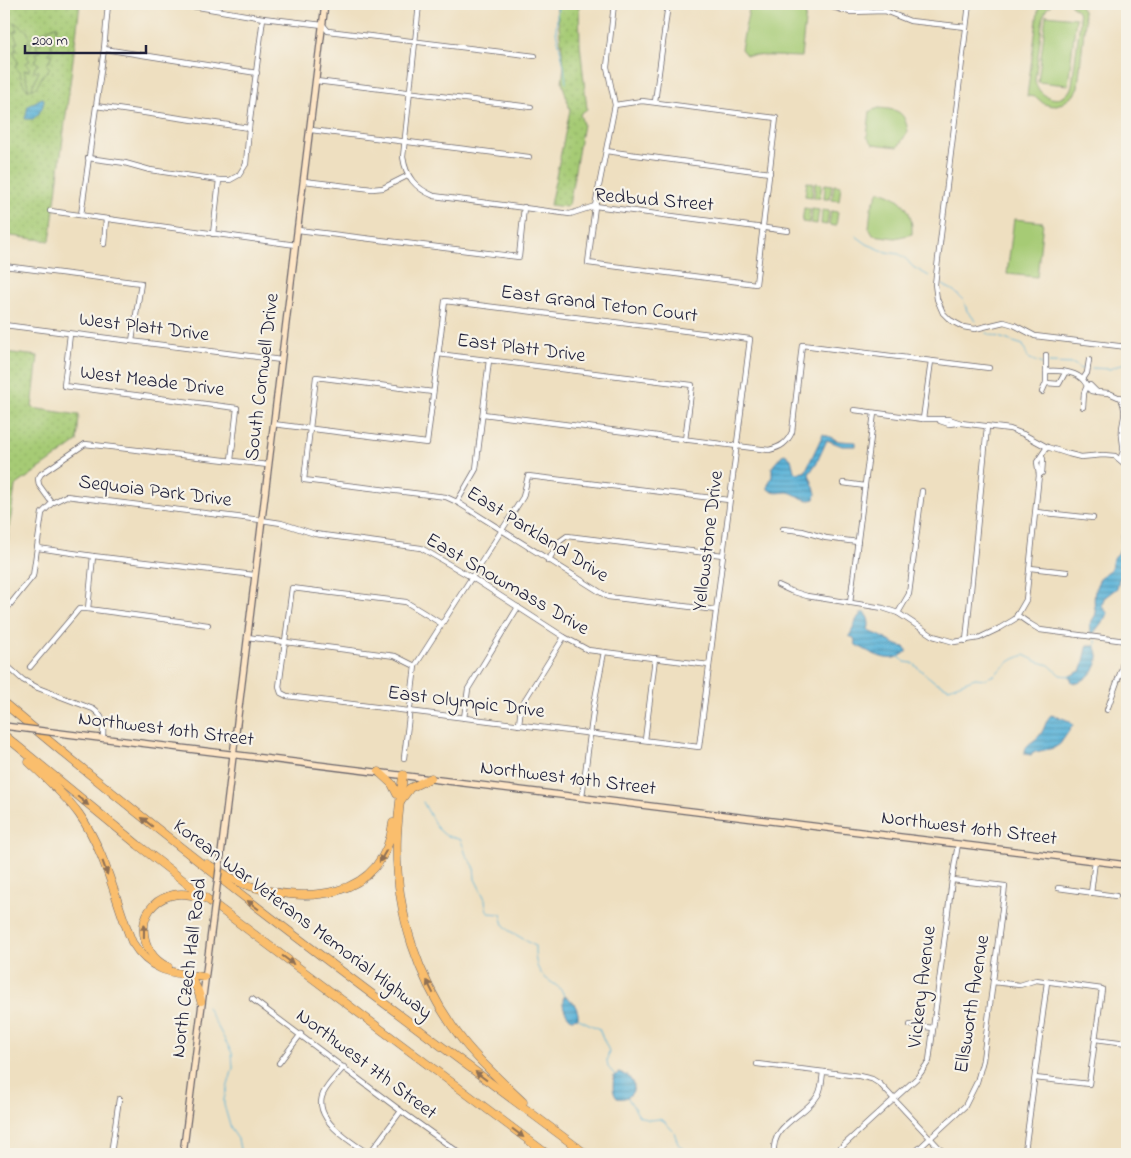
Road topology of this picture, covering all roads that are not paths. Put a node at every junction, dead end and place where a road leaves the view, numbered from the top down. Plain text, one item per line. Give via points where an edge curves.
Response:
1 (108, 4) edge
2 (180, 4) edge
3 (325, 4) edge
4 (419, 4) edge
5 (614, 4) edge
6 (668, 4) edge
7 (822, 4) edge
8 (968, 4) edge
9 (263, 18) junction
10 (323, 25) junction
11 (966, 27) junction
12 (414, 42) junction
13 (104, 49) junction
14 (535, 56) dead end
15 (256, 73) junction
16 (316, 81) junction
17 (410, 92) junction
18 (655, 102) junction
19 (615, 105) junction
20 (96, 106) junction
21 (531, 107) dead end
22 (249, 128) junction
23 (311, 130) junction
24 (404, 140) junction
25 (606, 151) junction
26 (529, 157) dead end
27 (88, 158) junction
28 (770, 173) junction
29 (407, 176) junction
30 (219, 180) junction
31 (304, 180) junction
32 (595, 206) junction
33 (524, 207) junction
34 (50, 211) dead end
35 (80, 215) junction
36 (106, 219) junction
37 (763, 228) junction
38 (298, 230) junction
39 (788, 231) dead end
40 (213, 234) junction
41 (104, 244) dead end
42 (296, 245) junction
43 (4, 266) edge
44 (4, 325) edge
45 (70, 334) junction
46 (750, 339) joint
47 (132, 341) junction
48 (1127, 348) edge
49 (438, 354) junction
50 (1046, 355) dead end
51 (282, 360) junction
52 (489, 360) junction
53 (1089, 360) dead end
54 (931, 361) junction
55 (989, 368) dead end
56 (1046, 371) junction
57 (1065, 373) junction
58 (1083, 380) junction
59 (1046, 383) junction
60 (1087, 385) junction
61 (434, 392) junction
62 (1042, 392) dead end
63 (1121, 398) junction
64 (1127, 398) edge
65 (1083, 407) dead end
66 (854, 410) dead end
67 (1126, 411) edge
68 (874, 413) junction
69 (483, 414) junction
70 (923, 419) junction
71 (274, 424) junction
72 (987, 427) junction
73 (310, 428) junction
74 (1127, 429) edge
75 (685, 440) junction
76 (1124, 441) junction
77 (737, 445) junction
78 (1047, 447) junction
79 (1120, 459) junction
80 (231, 460) junction
81 (268, 465) junction
82 (1127, 466) edge
83 (844, 483) dead end
84 (865, 486) junction
85 (922, 491) dead end
86 (729, 500) junction
87 (457, 502) junction
88 (52, 503) junction
89 (1036, 512) junction
90 (1093, 518) dead end
91 (261, 520) junction
92 (783, 529) dead end
93 (502, 531) junction
94 (858, 542) junction
95 (38, 548) junction
96 (723, 555) junction
97 (93, 556) junction
98 (548, 560) junction
99 (1030, 568) junction
100 (1066, 572) dead end
101 (254, 575) junction
102 (472, 577) junction
103 (778, 585) dead end
104 (850, 603) junction
105 (518, 607) junction
106 (88, 609) junction
107 (716, 610) junction
108 (4, 612) edge
109 (898, 614) junction
110 (1018, 615) junction
111 (442, 624) junction
112 (208, 625) dead end
113 (564, 637) junction
114 (247, 638) junction
115 (1127, 638) edge
116 (966, 641) junction
117 (284, 642) junction
118 (604, 652) junction
119 (654, 658) junction
120 (4, 664) edge
121 (709, 665) junction
122 (415, 666) junction
123 (30, 667) dead end
124 (4, 703) edge
125 (1107, 710) dead end
126 (409, 711) junction
127 (464, 718) junction
128 (519, 725) junction
129 (4, 726) edge
130 (590, 734) junction
131 (5, 736) edge
132 (103, 739) junction
133 (645, 740) junction
134 (699, 747) joint
135 (232, 755) junction
136 (404, 758) dead end
137 (379, 772) junction
138 (401, 775) junction
139 (431, 778) junction
140 (397, 794) junction
141 (582, 797) junction
142 (400, 802) junction
143 (958, 844) junction
144 (186, 853) junction
145 (1095, 861) junction
146 (1127, 865) edge
147 (952, 880) junction
148 (1058, 888) dead end
149 (1091, 893) junction
150 (1116, 896) dead end
151 (207, 899) junction
152 (182, 974) junction
153 (204, 975) junction
154 (993, 982) junction
155 (1047, 982) junction
156 (252, 998) dead end
157 (201, 1001) junction
158 (910, 1026) dead end
159 (933, 1028) junction
160 (301, 1034) junction
161 (1096, 1039) junction
162 (1127, 1043) edge
163 (279, 1063) dead end
164 (757, 1064) dead end
165 (344, 1067) junction
166 (823, 1072) junction
167 (1035, 1078) junction
168 (119, 1099) dead end
169 (894, 1099) junction
170 (401, 1111) junction
171 (548, 1126) junction
172 (930, 1139) junction
173 (111, 1154) edge
174 (182, 1154) edge
175 (369, 1154) edge
176 (461, 1154) edge
177 (547, 1154) edge
178 (586, 1154) edge
179 (774, 1154) edge
180 (834, 1154) edge
181 (913, 1154) edge
182 (945, 1154) edge
183 (1048, 1154) edge

1 - 13 street
2 - 9 street
3 - 10 main road, South Cornwell Drive
4 - 12 street
5 - 19 street via 607,67
6 - 18 street
7 - 11 street via 850,12 889,12 910,21
8 - 11 street
9 - 10 street
9 - 15 street
10 - 12 street via 328,31
10 - 16 main road, South Cornwell Drive
11 - 48 street via 935,284 940,308 950,320 967,328 1004,322 1035,336
12 - 14 street
12 - 17 street
13 - 15 street
13 - 20 street
15 - 22 street
16 - 17 street
16 - 23 main road, South Cornwell Drive
17 - 21 street
17 - 24 street
18 - 19 street
18 - 28 street via 776,118
19 - 25 street
20 - 22 street
20 - 27 street
22 - 30 street via 246,164 230,180
23 - 24 street
23 - 31 main road, South Cornwell Drive
24 - 26 street
24 - 29 street
25 - 28 street
25 - 32 street
27 - 30 street
27 - 35 street
28 - 37 street
29 - 31 street via 383,188 372,189
29 - 33 street, Redbud Street via 424,192 434,196
30 - 40 street
31 - 38 main road, South Cornwell Drive
32 - 33 street, Redbud Street via 570,214
32 - 37 street, Redbud Street
32 - 37 street via 588,263 756,284
33 - 38 street via 519,257
34 - 35 street
35 - 36 street
36 - 40 street
36 - 41 street
37 - 39 street, Redbud Street
38 - 42 main road, South Cornwell Drive
40 - 42 street
42 - 51 main road, South Cornwell Drive
43 - 47 street via 141,283
44 - 45 street, West Platt Drive
45 - 47 street, West Platt Drive
45 - 80 street, West Meade Drive via 64,386 237,408
46 - 49 street, East Grand Teton Court via 445,301
46 - 77 street, Yellowstone Drive
47 - 51 street, West Platt Drive
49 - 52 street, East Platt Drive
49 - 61 street, East Platt Drive
50 - 56 street
51 - 71 main road, South Cornwell Drive
52 - 69 street
52 - 75 street, East Platt Drive via 692,385
53 - 58 street
54 - 55 street
54 - 70 street
54 - 77 street via 802,345 792,432 788,440 779,448 769,450
56 - 57 street
56 - 59 street
57 - 58 street
57 - 59 street via 1058,384
58 - 60 street
59 - 62 street
60 - 63 street via 1091,391
60 - 65 street
61 - 73 street, East Platt Drive via 427,443
61 - 73 street via 316,377
63 - 64 street
63 - 67 street
66 - 68 street
67 - 76 street
68 - 70 street
68 - 84 street
69 - 75 street
69 - 87 street via 476,469
70 - 72 street via 949,419
71 - 73 street
71 - 81 main road, South Cornwell Drive
72 - 78 street via 1010,429
72 - 116 street
73 - 87 street, East Parkland Drive via 304,480 446,497
74 - 76 street
75 - 77 street
76 - 79 street
77 - 86 street, Yellowstone Drive
78 - 79 street via 1081,457 1115,456
78 - 89 street via 1042,456
79 - 82 street
80 - 81 street
80 - 88 street via 85,444 38,479
81 - 91 main road, South Cornwell Drive
83 - 84 street
84 - 94 street
85 - 109 street via 908,594
86 - 93 street via 528,476 523,497
86 - 96 street, Yellowstone Drive
87 - 93 street, East Parkland Drive
88 - 91 street, Sequoia Park Drive via 66,496
88 - 95 street, Sequoia Park Drive via 42,513
89 - 90 street
89 - 99 street
91 - 101 main road, South Cornwell Drive
91 - 102 street, East Snowmass Drive via 315,534 421,548
92 - 94 street
93 - 98 street, East Parkland Drive
93 - 102 street
94 - 104 street
95 - 97 street
95 - 108 street, Sequoia Park Drive via 32,576
96 - 98 street via 567,536
96 - 107 street, Yellowstone Drive
97 - 101 street
97 - 106 street
98 - 107 street, East Parkland Drive via 608,597
99 - 100 street
99 - 110 street via 1026,600
101 - 114 main road, South Cornwell Drive
102 - 105 street, East Snowmass Drive
102 - 111 street
103 - 104 street via 791,592
104 - 109 street
105 - 113 street, East Snowmass Drive
105 - 127 street via 468,689
106 - 112 street
106 - 123 street via 76,612
107 - 121 street, Yellowstone Drive
109 - 116 street via 933,636 954,642
110 - 115 street via 1040,630
110 - 116 street via 1000,628
111 - 117 street via 406,602 292,588
111 - 122 street
113 - 118 street, East Snowmass Drive via 588,650
113 - 128 street via 521,706
114 - 117 street
114 - 135 main road, South Cornwell Drive
115 - 125 street via 1122,668
117 - 122 street via 395,656
117 - 126 street, East Olympic Drive via 281,693
118 - 119 street, East Snowmass Drive
118 - 130 street
119 - 121 street, East Snowmass Drive
119 - 133 street
120 - 132 street via 38,688 94,708 101,714
121 - 134 street, Yellowstone Drive
122 - 126 street
144 -> 124 highway, Korean War Veterans Memorial Highway
126 - 127 street, East Olympic Drive
126 - 136 street
127 - 128 street, East Olympic Drive
128 - 130 street, East Olympic Drive
129 - 132 main road, Northwest 10th Street, bridge
130 - 133 street, East Olympic Drive
130 - 141 street
131 -> 151 highway, Korean War Veterans Memorial Highway
131 -> 152 highway via 81,816 95,842 128,932 140,954 158,968
132 - 135 main road, Northwest 10th Street
133 - 134 street, East Olympic Drive
135 - 137 main road, Northwest 10th Street
135 - 153 main road, North Czech Hall Road, bridge
137 - 138 main road, Northwest 10th Street
137 - 140 highway
138 - 139 main road, Northwest 10th Street
138 - 140 highway
138 - 142 highway
139 - 141 main road, Northwest 10th Street
139 - 142 highway via 410,788
140 -> 144 highway via 390,842 382,859 363,879 336,892 310,895 266,890 230,878
141 - 143 main road, Northwest 10th Street
171 -> 142 highway via 465,1043 426,980 411,943 401,901 397,852
143 - 145 main road, Northwest 10th Street
143 - 147 street, Vickery Avenue
171 -> 144 highway, Korean War Veterans Memorial Highway
145 - 146 main road, Northwest 10th Street
145 - 149 street
147 - 154 street, Ellsworth Avenue via 1005,886
147 - 159 street, Vickery Avenue
148 - 149 street
149 - 150 street
153 -> 151 highway via 174,969 154,959 147,948 143,928 147,914 163,898 182,894
151 -> 177 highway, Korean War Veterans Memorial Highway
152 - 153 highway
152 - 157 highway via 197,987
153 - 157 main road, North Czech Hall Road
154 - 155 street via 1020,985 1036,980
154 - 172 street, Ellsworth Avenue via 977,1082 965,1106
155 - 161 street via 1102,989
155 - 167 street
156 - 160 street, Northwest 7th Street
157 - 174 main road, North Czech Hall Road
158 - 159 street
159 - 169 street, Vickery Avenue via 927,1064
160 - 163 street
160 - 165 street, Northwest 7th Street
161 - 162 street
161 - 167 street via 1089,1084
164 - 166 street
165 - 170 street, Northwest 7th Street
165 - 175 street via 323,1094 321,1104 330,1125
166 - 169 street via 872,1079
166 - 179 street via 818,1095 780,1130 773,1144
167 - 183 street via 1026,1151
168 - 173 street
169 - 172 street
169 - 180 street, Vickery Avenue
170 - 175 street
170 - 176 street, Northwest 7th Street
171 - 178 highway, Korean War Veterans Memorial Highway
172 - 181 street, Ellsworth Avenue
172 - 182 street

